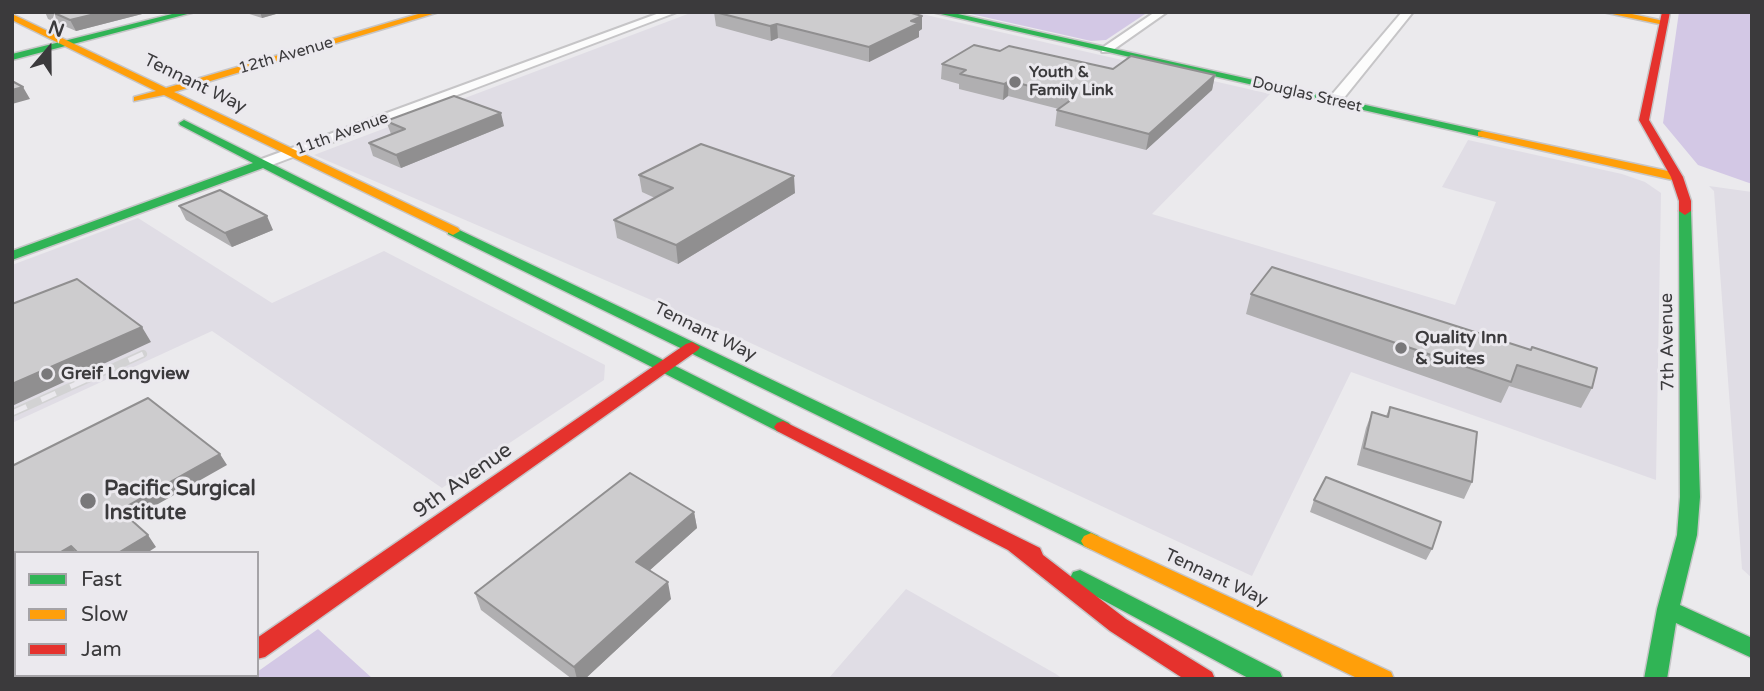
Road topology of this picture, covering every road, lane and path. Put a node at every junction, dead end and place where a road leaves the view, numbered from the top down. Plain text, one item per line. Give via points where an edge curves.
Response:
1 (191, 12) edge
2 (435, 12) edge
3 (672, 12) edge
4 (936, 12) edge
5 (1162, 12) edge
6 (1408, 12) edge
7 (1607, 12) edge
8 (12, 17) edge
9 (1665, 17) edge
10 (22, 41) dead end
11 (67, 43) junction
12 (41, 50) junction
13 (1107, 50) junction
14 (12, 57) edge
15 (65, 62) dead end
16 (165, 91) junction
17 (1335, 101) junction
18 (293, 153) junction
19 (264, 163) junction
20 (1677, 177) junction
21 (12, 256) edge
22 (692, 347) junction
23 (664, 366) junction
24 (1015, 545) junction
25 (1668, 609) junction
26 (259, 649) edge
27 (1752, 649) edge
28 (1205, 679) edge
29 (1272, 679) edge
30 (1382, 679) edge
31 (1655, 679) edge

1 - 11 main road
2 - 16 main road, 12th Avenue
3 - 18 street, 11th Avenue
4 - 13 main road, Douglas Street
5 - 13 street
6 - 17 street
7 - 9 main road
8 - 11 main road, Tennant Way
9 - 20 main road, 7th Avenue via 1644,120
10 - 12 main road
11 - 12 main road
11 - 16 main road, Tennant Way
12 - 14 main road
12 - 15 main road
13 - 17 main road, Douglas Street
16 - 18 main road, Tennant Way
16 - 19 main road, 12th Avenue via 132,96
17 - 20 main road, Douglas Street
18 - 19 street, 11th Avenue
18 - 22 main road, Tennant Way
19 - 21 main road, 11th Avenue
19 - 23 main road
20 - 25 main road, 7th Avenue via 1685,201 1690,497 1687,535
22 - 23 main road, 9th Avenue
22 - 30 main road, Tennant Way
23 - 24 main road
23 - 26 main road, 9th Avenue
24 - 28 main road via 1118,625
24 - 29 main road
25 - 27 main road
25 - 31 main road, 7th Avenue

